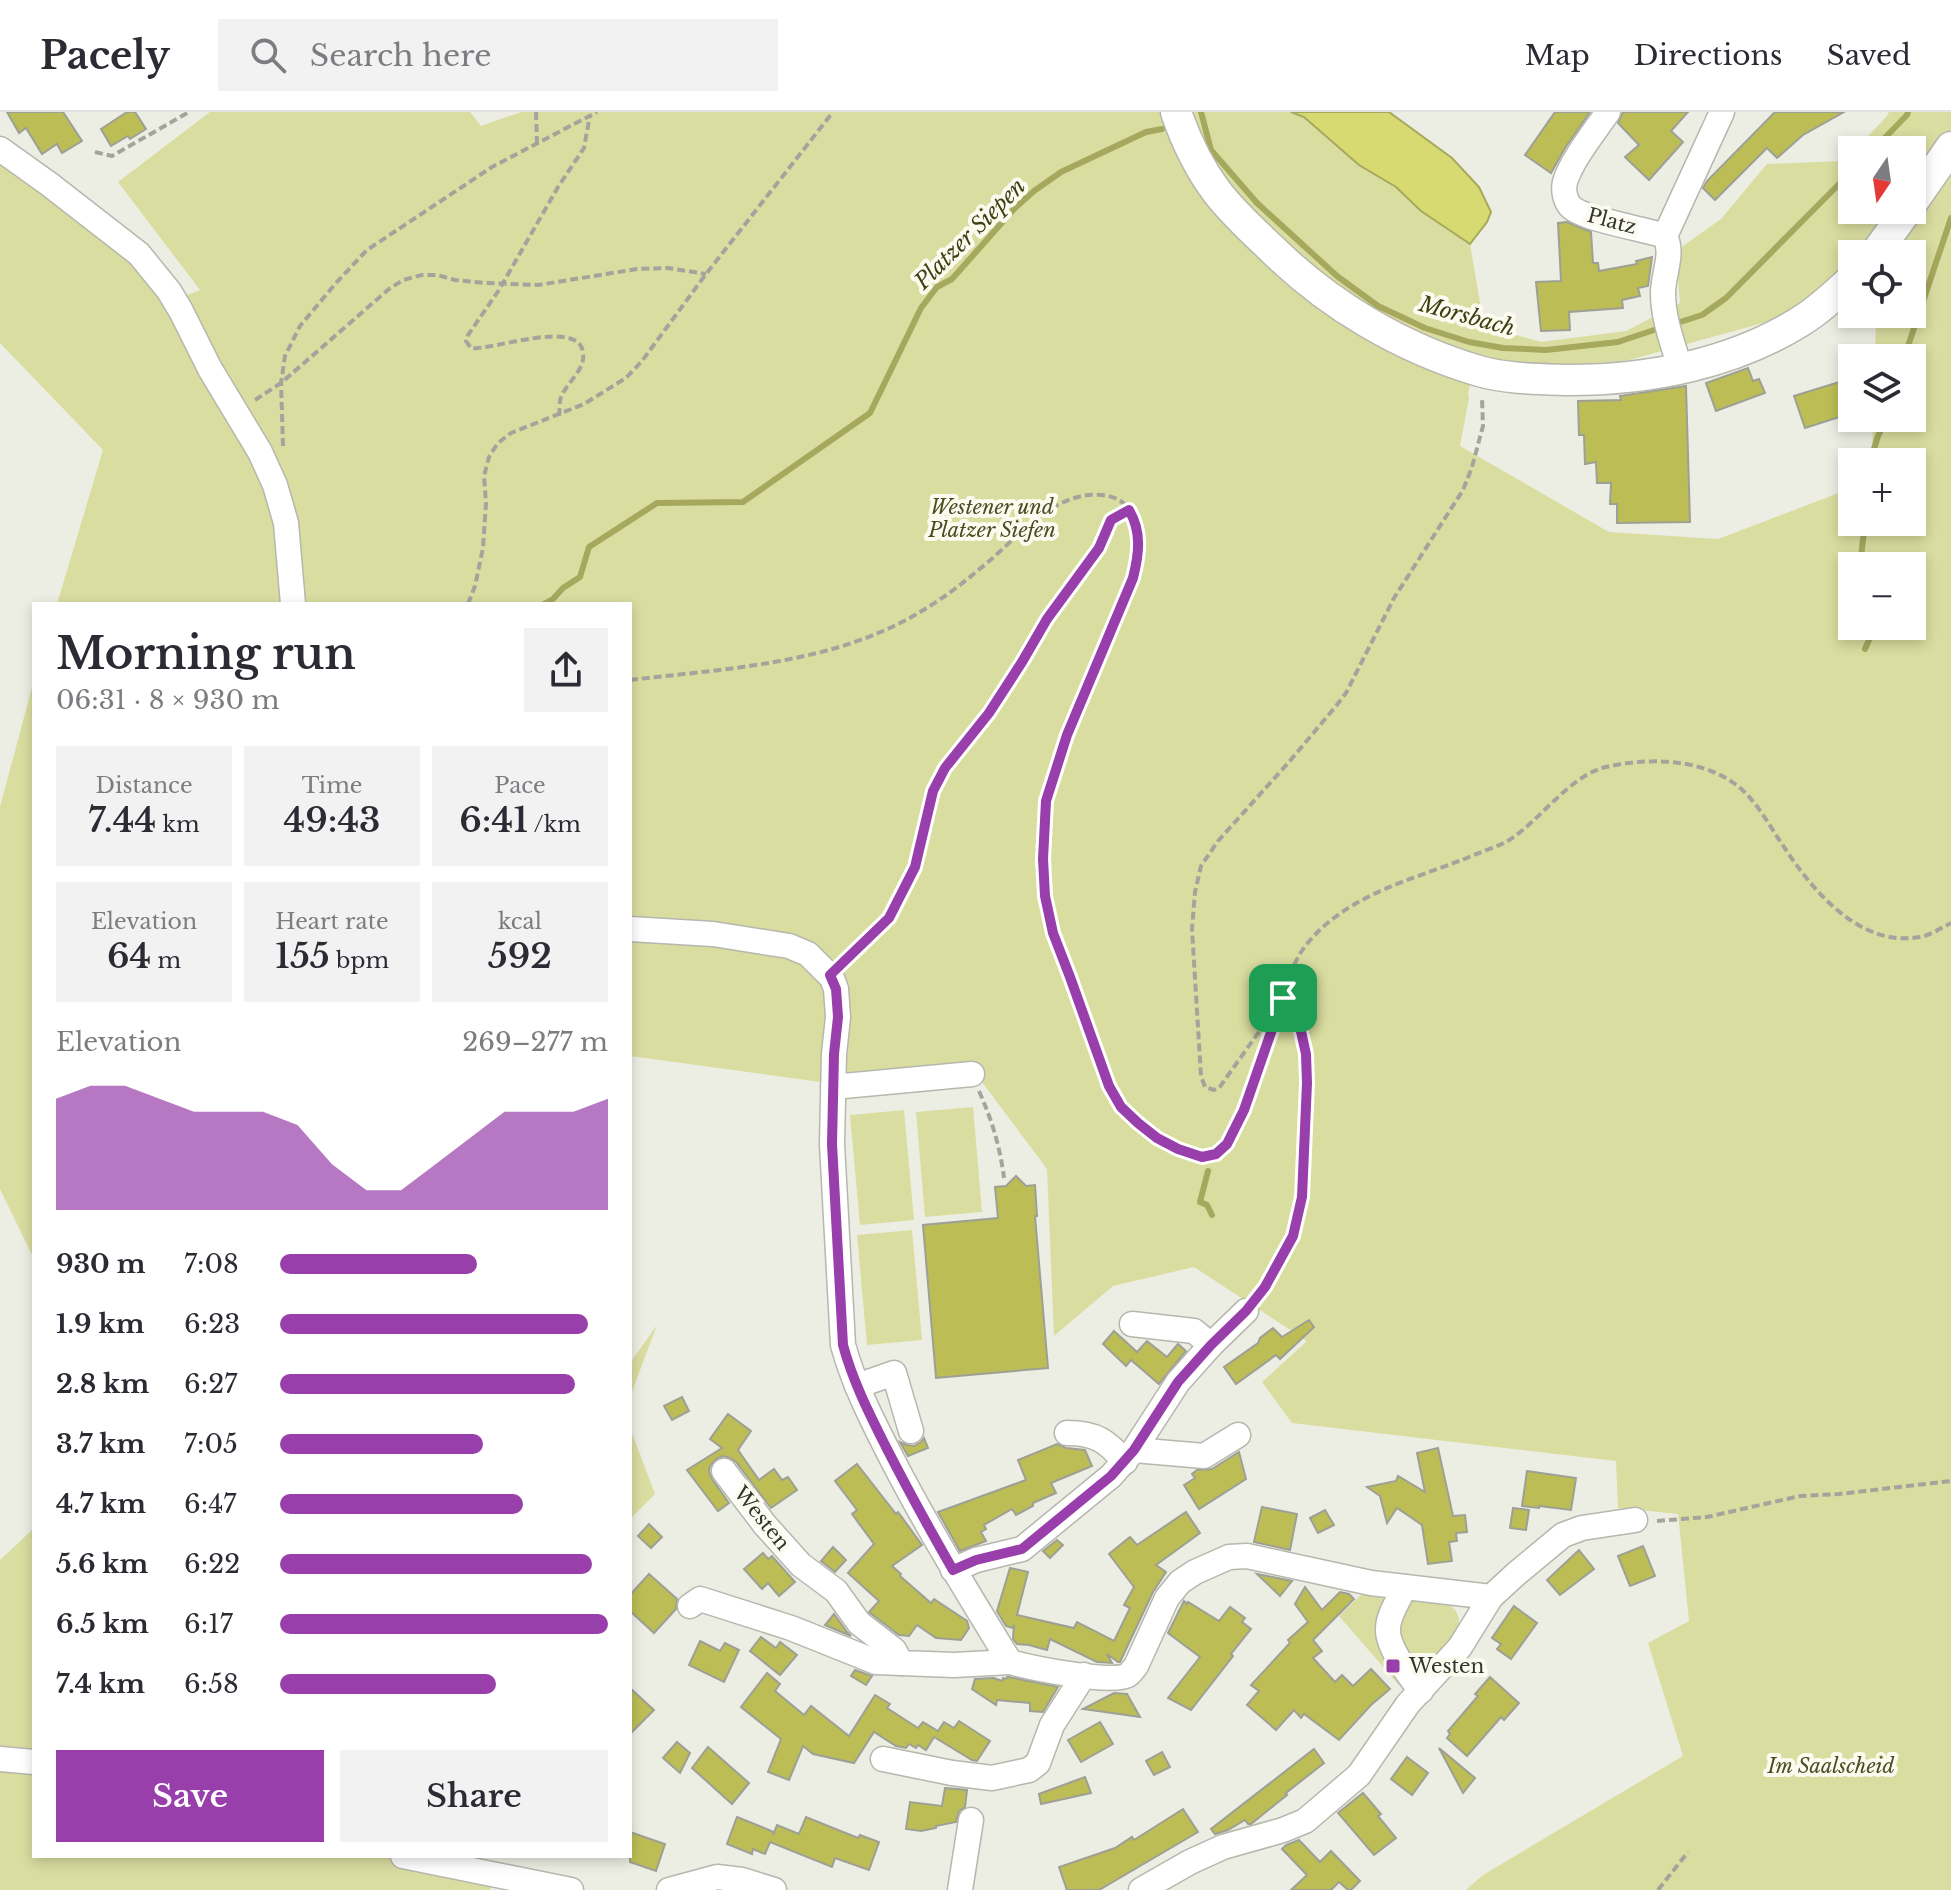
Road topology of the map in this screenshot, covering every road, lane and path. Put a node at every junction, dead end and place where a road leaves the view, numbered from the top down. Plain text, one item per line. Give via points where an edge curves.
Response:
1 (189, 112) edge
2 (536, 112) edge
3 (597, 112) edge
4 (833, 112) edge
5 (1176, 112) edge
6 (1608, 112) edge
7 (1722, 112) edge
8 (590, 115) junction
9 (537, 143) junction
10 (1951, 147) edge
11 (0, 149) edge
12 (95, 152) dead end
13 (1926, 183) edge
14 (1665, 236) junction
15 (706, 274) junction
16 (502, 283) junction
17 (1838, 291) edge
18 (1680, 368) junction
19 (1481, 372) junction
20 (281, 383) junction
21 (236, 412) junction
22 (559, 416) junction
23 (1129, 510) junction
24 (293, 602) edge
25 (469, 602) edge
26 (632, 680) edge
27 (1951, 923) edge
28 (632, 929) edge
29 (830, 975) junction
30 (1283, 998) junction
31 (972, 1074) joint
32 (833, 1094) junction
33 (1004, 1178) dead end
34 (1246, 1311) joint
35 (1132, 1324) dead end
36 (1211, 1345) junction
37 (857, 1386) junction
38 (911, 1431) dead end
39 (1067, 1433) dead end
40 (1238, 1435) dead end
41 (1129, 1456) junction
42 (724, 1471) dead end
43 (1087, 1476) dead end
44 (1951, 1481) edge
45 (1635, 1520) joint
46 (953, 1570) junction
47 (1405, 1587) junction
48 (1491, 1597) junction
49 (690, 1606) dead end
50 (1010, 1662) junction
51 (901, 1663) junction
52 (1084, 1675) junction
53 (1421, 1691) junction
54 (0, 1759) edge
55 (883, 1759) dead end
56 (32, 1762) edge
57 (971, 1820) dead end
58 (1688, 1852) dead end
59 (413, 1858) edge
60 (571, 1890) edge
61 (669, 1890) edge
62 (774, 1890) edge
63 (960, 1890) edge
64 (1141, 1890) edge
65 (1658, 1890) edge

1 - 12 path via 112,156
2 - 9 path
3 - 8 path
4 - 15 path
5 - 19 main road via 1218,194 1295,271 1338,305 1384,331
6 - 14 street, Platz via 1565,183 1569,206
7 - 14 street
8 - 9 path
8 - 16 path via 584,148
9 - 20 path via 367,250 300,326 285,356
10 - 13 main road
11 - 21 street via 139,254 169,291
14 - 18 street via 1669,245 1663,294
15 - 16 path via 668,268 538,285
15 - 22 path via 626,378
16 - 20 path via 437,275 403,280
16 - 22 path via 466,341 471,348 483,349 553,336 580,344 581,364 561,397
17 - 18 main road via 1802,321 1762,342
18 - 19 main road via 1594,380
19 - 30 path via 1483,426 1463,490 1394,598 1341,700 1201,866 1192,929 1205,1087 1219,1088
20 - 21 path
21 - 24 street via 275,485 286,523
22 - 25 path via 511,433 489,457 483,548
23 - 26 path via 1102,495 1071,499 1048,511 923,610 841,647 763,664
23 - 29 path via 1111,520 1099,548 989,713 945,768 933,791 915,867 889,918
23 - 30 path via 1139,540 1133,578 1067,735 1046,801 1043,859 1053,933 1121,1107 1157,1138 1202,1157 1227,1144
27 - 30 path via 1918,938 1867,931 1817,888 1751,798 1730,780 1685,764 1630,763 1584,777 1505,843 1359,900 1303,949
28 - 29 street via 789,946 808,954
29 - 32 street via 838,1017
30 - 34 path via 1294,1000 1306,1054 1302,1197 1283,1257
31 - 32 street
31 - 33 path via 992,1121
32 - 37 street via 843,1345
34 - 36 street
35 - 36 street via 1194,1331
36 - 41 street via 1178,1382
37 - 38 street via 894,1373
37 - 46 street
39 - 41 street via 1086,1433
40 - 41 street via 1204,1456
41 - 43 street
41 - 46 street via 1022,1549
42 - 51 street, Westen via 801,1565 836,1591 859,1623 894,1650
44 - 45 path via 1800,1496 1707,1517
45 - 48 street via 1563,1535
46 - 50 street
47 - 48 street
47 - 52 street via 1247,1556 1229,1557 1180,1582 1129,1675
47 - 53 street via 1387,1628
48 - 53 street via 1460,1647
49 - 51 street via 700,1599 876,1662
50 - 51 street
50 - 52 street
52 - 55 street via 1052,1725 1038,1763 1029,1770 992,1778
53 - 64 street via 1359,1775 1305,1821 1223,1847
54 - 56 street
57 - 63 street
58 - 65 path
59 - 60 street
61 - 62 street via 717,1877

